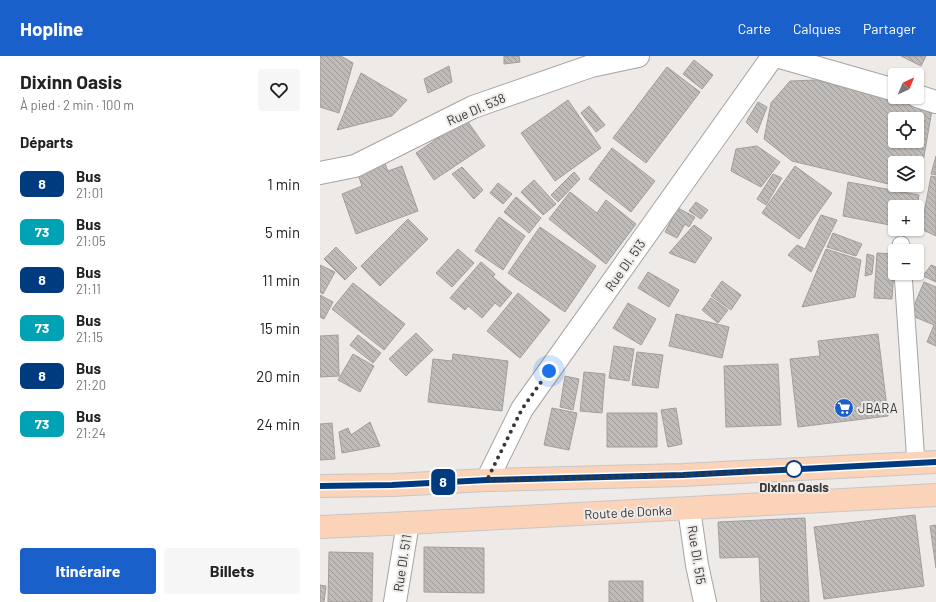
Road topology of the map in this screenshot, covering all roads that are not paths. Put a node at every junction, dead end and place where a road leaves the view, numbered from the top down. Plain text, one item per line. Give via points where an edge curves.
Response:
1 (638, 56) edge
2 (773, 56) edge
3 (776, 56) edge
4 (888, 88) edge
5 (924, 98) edge
6 (936, 102) edge
7 (320, 173) edge
8 (904, 280) edge
9 (926, 462) edge
10 (487, 480) junction
11 (320, 486) edge
12 (936, 495) edge
13 (689, 509) junction
14 (408, 523) junction
15 (320, 527) edge
16 (395, 602) edge
17 (705, 602) edge

1 - 7 street, Rue DI. 538 via 591,66 473,107 355,166
2 - 10 street, Rue DI. 513 via 522,409
3 - 4 street
5 - 6 street
8 - 9 lane
9 - 10 main road via 683,475
10 - 11 main road
12 - 13 main road, Route de Donka
13 - 14 main road, Route de Donka
13 - 17 street, Rue DI. 515
14 - 15 main road, Route de Donka
14 - 16 street, Rue DI. 511

